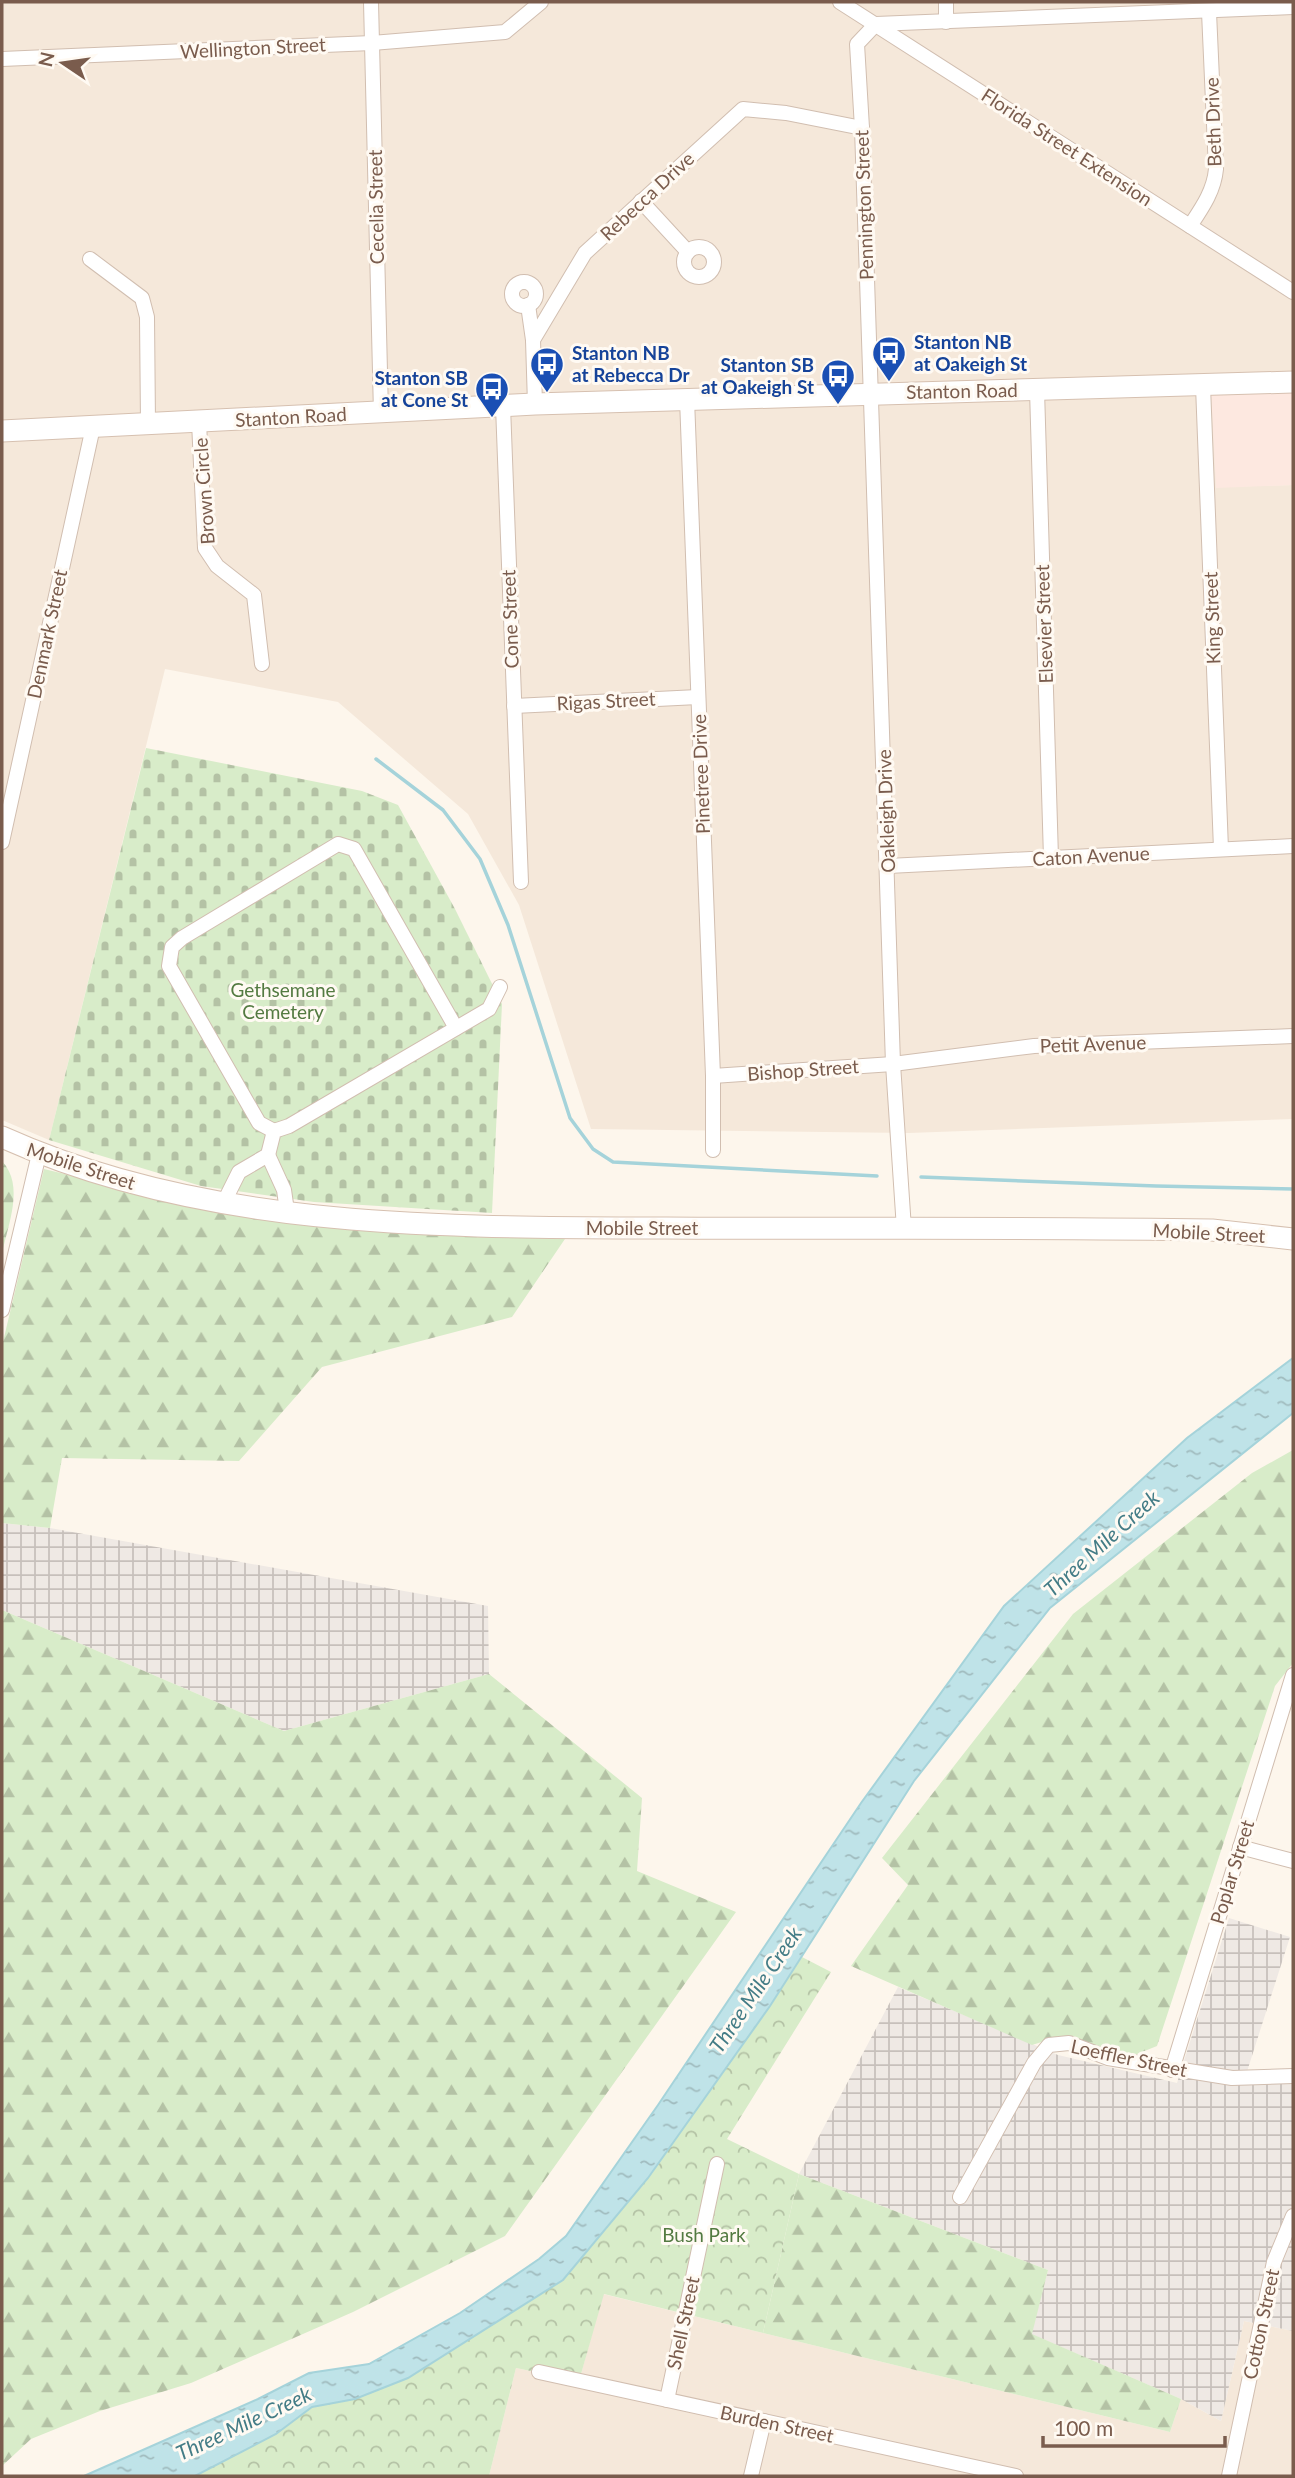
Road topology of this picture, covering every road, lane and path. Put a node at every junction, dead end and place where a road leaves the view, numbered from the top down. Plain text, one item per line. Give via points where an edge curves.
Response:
1 (371, 2) edge
2 (541, 2) edge
3 (840, 2) edge
4 (946, 2) edge
5 (1267, 5) edge
6 (1293, 7) edge
7 (1108, 9) edge
8 (1209, 12) junction
9 (946, 22) junction
10 (876, 24) junction
11 (372, 43) junction
12 (2, 59) edge
13 (862, 128) junction
14 (641, 201) junction
15 (1190, 226) junction
16 (688, 252) dead end
17 (90, 259) dead end
18 (1293, 292) edge
19 (528, 305) dead end
20 (533, 340) junction
21 (1293, 382) edge
22 (1203, 386) junction
23 (1037, 390) junction
24 (871, 393) junction
25 (687, 399) junction
26 (536, 404) junction
27 (503, 406) junction
28 (381, 413) junction
29 (199, 422) junction
30 (148, 424) junction
31 (93, 427) junction
32 (2, 431) edge
33 (262, 664) dead end
34 (698, 697) junction
35 (514, 706) junction
36 (2, 842) edge
37 (1293, 846) edge
38 (1221, 849) junction
39 (1051, 858) junction
40 (888, 866) junction
41 (521, 882) dead end
42 (500, 986) dead end
43 (456, 1028) junction
44 (1293, 1036) edge
45 (894, 1064) junction
46 (713, 1076) junction
47 (274, 1131) junction
48 (2, 1138) edge
49 (713, 1150) dead end
50 (39, 1154) junction
51 (268, 1155) junction
52 (223, 1202) junction
53 (287, 1211) junction
54 (904, 1229) junction
55 (1293, 1238) edge
56 (2, 1310) edge
57 (1293, 1675) edge
58 (1240, 1847) junction
59 (1293, 1861) edge
60 (1172, 2070) junction
61 (1293, 2076) edge
62 (717, 2164) dead end
63 (960, 2197) dead end
64 (1293, 2216) edge
65 (539, 2372) dead end
66 (667, 2400) junction
67 (764, 2421) junction
68 (751, 2476) edge
69 (1016, 2476) edge
70 (1229, 2476) edge

1 - 11 street, Cecelia Street
2 - 11 street, Wellington Street via 505,33
3 - 10 street, Florida Street Extension
4 - 9 street
5 - 6 street
5 - 8 street
7 - 8 street
7 - 9 street
8 - 15 street, Beth Drive via 1215,182
9 - 10 street
10 - 13 street, Pennington Street via 857,44
10 - 15 street, Florida Street Extension
11 - 12 street, Wellington Street
11 - 28 street, Cecelia Street
13 - 14 street, Rebecca Drive via 743,108
13 - 24 street, Pennington Street
14 - 16 street
14 - 20 street, Rebecca Drive via 585,253
15 - 18 street, Florida Street Extension
17 - 30 street via 142,298
19 - 20 street
20 - 26 street
21 - 22 street, Stanton Road
22 - 23 street, Stanton Road
22 - 38 street, King Street
23 - 24 street, Stanton Road
23 - 39 street, Elsevier Street
24 - 25 street, Stanton Road
24 - 40 street, Oakleigh Drive
25 - 26 street, Stanton Road
25 - 34 street, Pinetree Drive
26 - 27 street, Stanton Road
27 - 28 street, Stanton Road
27 - 35 street, Cone Street
28 - 29 street, Stanton Road
29 - 30 street, Stanton Road
29 - 33 street, Brown Circle via 205,548 217,566 254,595
30 - 31 street, Stanton Road
31 - 32 street, Stanton Road
31 - 36 street, Denmark Street
34 - 35 street, Rigas Street
34 - 46 street, Pinetree Drive
35 - 41 street, Cone Street
37 - 38 street, Caton Avenue
38 - 39 street, Caton Avenue
39 - 40 street, Caton Avenue
40 - 45 street, Oakleigh Drive
42 - 43 street via 489,1009
43 - 47 street
43 - 47 street via 354,849 338,844 172,947 169,966 259,1123
44 - 45 street, Petit Avenue via 1034,1046
45 - 46 street, Bishop Street
45 - 54 street, Oakleigh Drive
46 - 49 street, Pinetree Drive
47 - 51 street
48 - 50 street, Mobile Street
50 - 52 street, Mobile Street via 148,1188
50 - 56 street
51 - 52 street via 239,1172
51 - 53 street via 284,1190
52 - 53 street, Mobile Street
53 - 54 street, Mobile Street via 342,1220 571,1227
54 - 55 street, Mobile Street via 1212,1230
57 - 58 street, Poplar Street
58 - 59 street
58 - 60 street, Poplar Street
60 - 61 street, Loeffler Street via 1233,2078
60 - 63 street, Loeffler Street via 1108,2057 1069,2043 1049,2045 1034,2063
62 - 66 street, Shell Street
64 - 70 street, Cotton Street via 1274,2262
65 - 66 street, Burden Street
66 - 67 street, Burden Street
67 - 68 street
67 - 69 street, Burden Street

